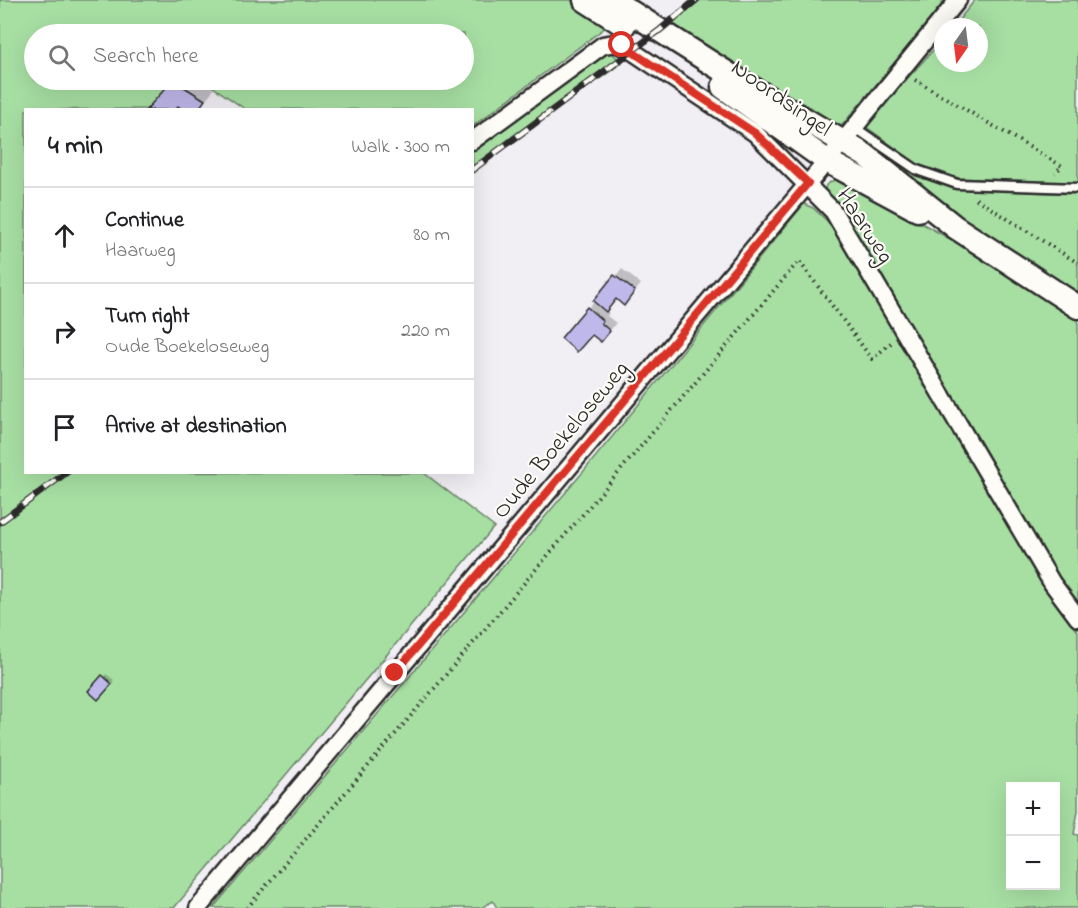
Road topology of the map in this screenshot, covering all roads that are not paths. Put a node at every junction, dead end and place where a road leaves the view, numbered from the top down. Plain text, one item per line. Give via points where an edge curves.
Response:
1 (585, 0) edge
2 (612, 0) edge
3 (958, 0) edge
4 (848, 134) junction
5 (474, 140) edge
6 (827, 161) junction
7 (808, 183) junction
8 (1078, 188) edge
9 (955, 227) junction
10 (1078, 307) edge
11 (1078, 618) edge
12 (198, 908) edge

1 - 6 main road, Noordsingel via 742,99
2 - 4 main road, Noordsingel via 730,75
3 - 4 street, Oude Boekeloseweg
4 - 6 street, Oude Boekeloseweg
4 - 8 lane via 935,178 966,185
4 - 9 main road, Noordsingel via 866,155
5 - 7 street, Haarweg via 610,43 632,51 755,133
6 - 7 street, Oude Boekeloseweg
6 - 9 main road, Noordsingel
7 - 11 street, Haarweg via 833,211 1052,583
7 - 12 street, Oude Boekeloseweg
9 - 10 main road, Noordsingel

